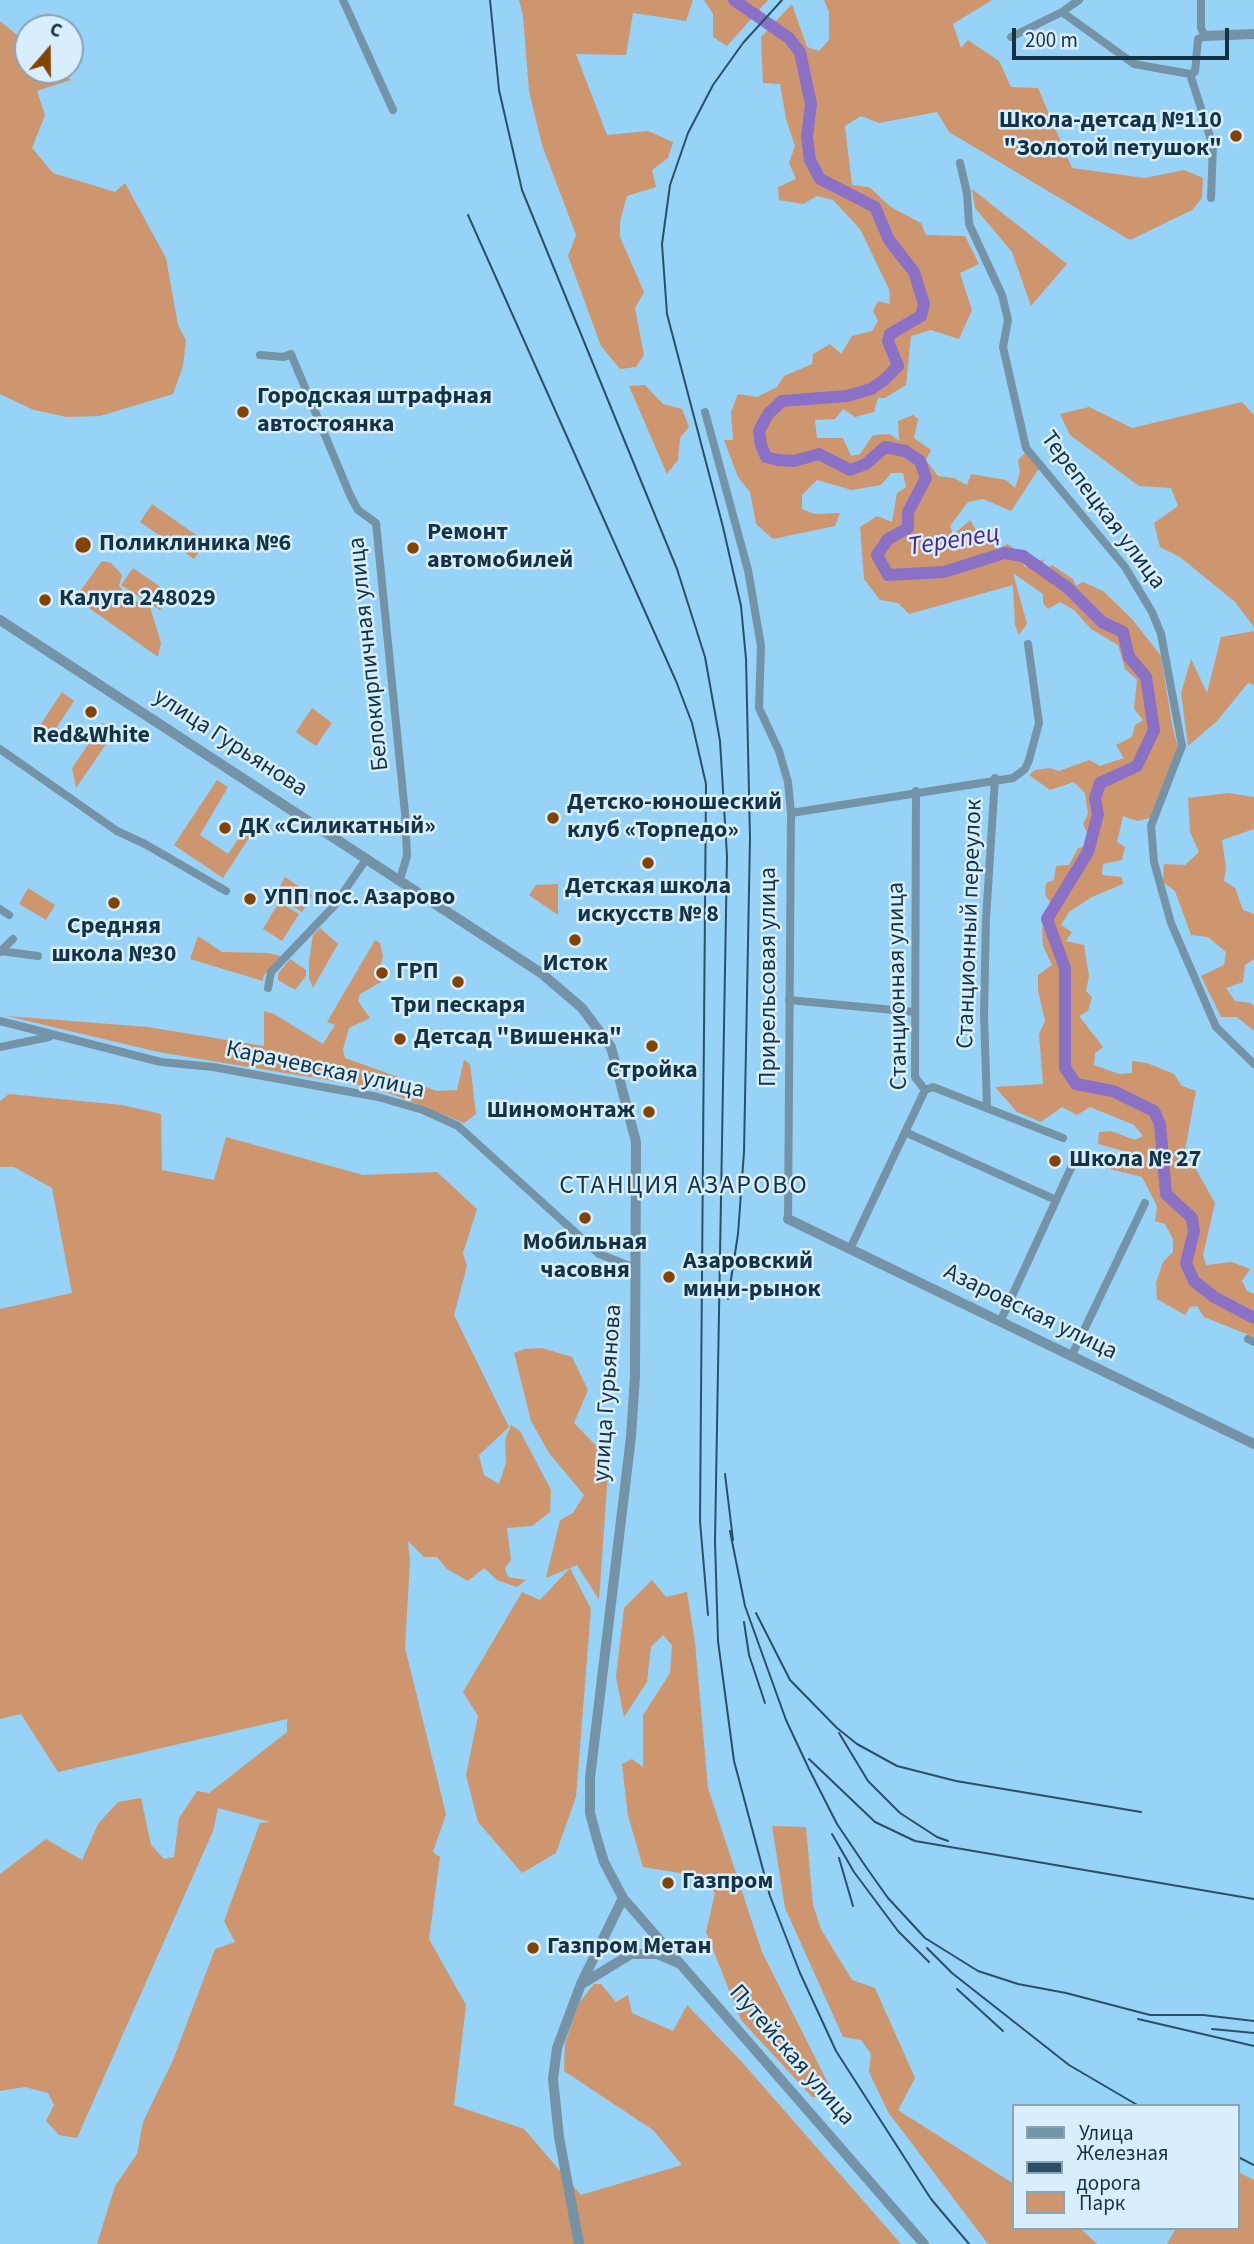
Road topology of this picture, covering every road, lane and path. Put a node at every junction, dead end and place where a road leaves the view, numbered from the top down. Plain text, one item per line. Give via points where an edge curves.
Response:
1 (343, 0) edge
2 (1079, 0) edge
3 (1201, 0) edge
4 (1062, 12) junction
5 (1254, 34) edge
6 (1205, 36) junction
7 (1011, 37) dead end
8 (1190, 74) junction
9 (393, 110) dead end
10 (960, 163) dead end
11 (1211, 198) dead end
12 (260, 355) dead end
13 (705, 412) dead end
14 (0, 620) edge
15 (1028, 644) dead end
16 (0, 750) edge
17 (995, 778) junction
18 (916, 791) junction
19 (791, 813) junction
20 (367, 858) junction
21 (400, 879) junction
22 (226, 891) dead end
23 (0, 909) edge
24 (9, 915) dead end
25 (13, 939) dead end
26 (0, 951) edge
27 (38, 956) dead end
28 (268, 988) dead end
29 (789, 1000) junction
30 (915, 1012) junction
31 (0, 1021) edge
32 (52, 1036) junction
33 (0, 1047) edge
34 (1254, 1064) edge
35 (925, 1090) junction
36 (987, 1107) junction
37 (905, 1132) junction
38 (1063, 1138) dead end
39 (1076, 1157) dead end
40 (1056, 1200) junction
41 (1145, 1203) dead end
42 (788, 1219) joint
43 (850, 1249) junction
44 (635, 1268) junction
45 (1000, 1322) junction
46 (1071, 1356) junction
47 (1254, 1444) edge
48 (623, 1898) junction
49 (684, 1965) junction
50 (581, 1984) junction
51 (579, 2244) edge
52 (924, 2244) edge

1 - 9 street
2 - 4 street
3 - 6 street
4 - 7 street
4 - 8 street via 1134,64
5 - 6 street
6 - 8 street via 1198,39 1195,72
8 - 11 street via 1213,146
10 - 34 street, Терепецкая улица via 969,223 1008,320 1003,347 1026,447 1125,567 1161,634 1182,746 1151,826 1154,862 1171,923 1216,1027
12 - 21 street, Белокирпичная улица via 291,354 350,495 358,510 376,523 405,813 407,856
13 - 19 street, Прирельсовая улица via 748,570 761,646 759,708 779,751
14 - 20 street, улица Гурьянова
15 - 17 street, Станционный переулок via 1039,723 1025,769 1013,778
16 - 22 street via 117,831
17 - 18 street
17 - 36 street, Станционный переулок via 986,932
18 - 19 street
18 - 30 street, Станционная улица
19 - 29 street, Прирельсовая улица
20 - 21 street, улица Гурьянова
20 - 28 street via 334,906 271,972
21 - 44 street, улица Гурьянова via 570,996 611,1047 634,1130
23 - 24 street
25 - 26 street
26 - 27 street
29 - 30 street
29 - 42 street, Прирельсовая улица
30 - 35 street, Станционная улица via 915,1077
31 - 32 street, Карачевская улица
32 - 33 street
32 - 44 street, Карачевская улица via 161,1062 378,1097 423,1110 458,1126 599,1254
35 - 36 street via 933,1087
35 - 37 street, Станционная улица
36 - 38 street
37 - 40 street
37 - 43 street, Станционная улица
39 - 40 street
40 - 45 street
41 - 46 street
42 - 43 street, Азаровская улица
43 - 45 street, Азаровская улица
44 - 48 street, улица Гурьянова via 631,1437 590,1778 590,1813 597,1839
45 - 46 street, Азаровская улица
46 - 47 street, Азаровская улица
48 - 49 street, Путейская улица
48 - 50 street
49 - 50 street via 657,1954 632,1954
49 - 52 street, Путейская улица
50 - 51 street via 557,2049 553,2079

